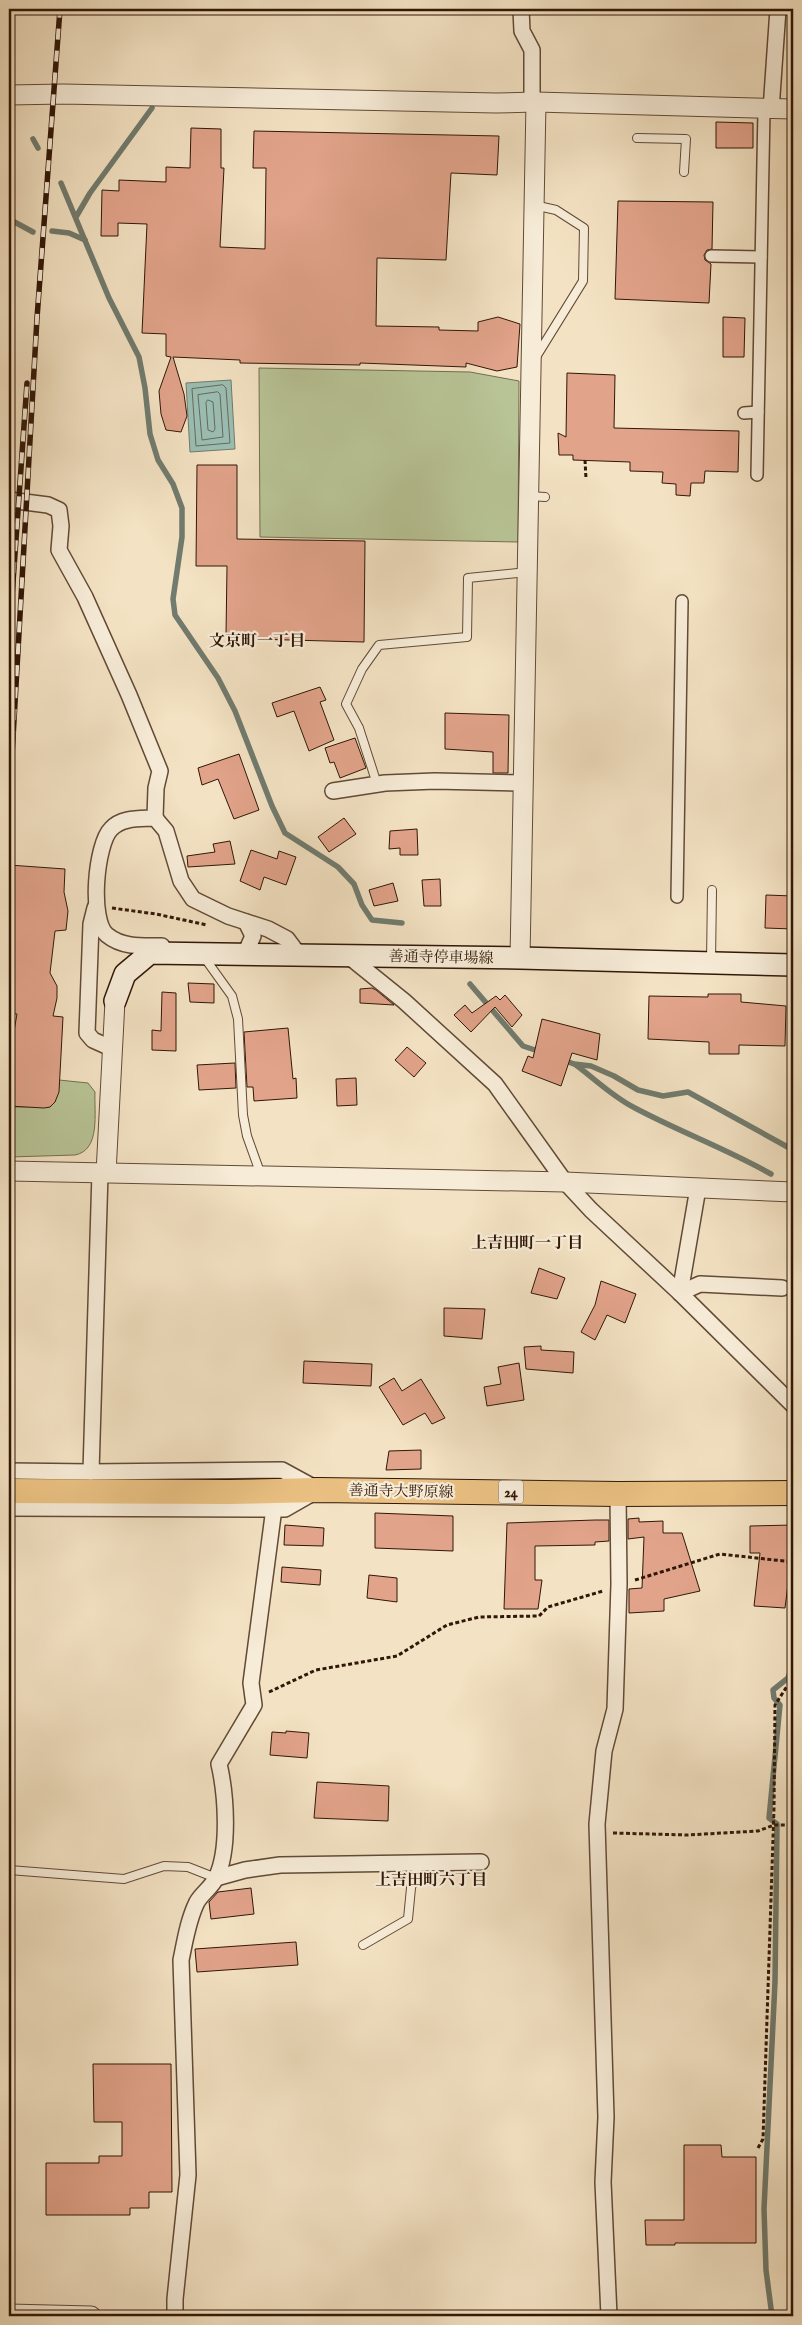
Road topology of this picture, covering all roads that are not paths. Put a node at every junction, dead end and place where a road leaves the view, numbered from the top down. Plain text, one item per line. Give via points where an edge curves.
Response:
1 (522, 9) edge
2 (778, 9) edge
3 (9, 94) edge
4 (534, 102) junction
5 (793, 109) edge
6 (767, 110) junction
7 (637, 138) dead end
8 (684, 172) dead end
9 (534, 205) junction
10 (712, 256) dead end
11 (761, 257) junction
12 (532, 363) junction
13 (758, 412) junction
14 (744, 413) dead end
15 (756, 474) dead end
16 (9, 500) edge
17 (528, 572) junction
18 (682, 601) dead end
19 (377, 784) junction
20 (524, 784) junction
21 (333, 791) dead end
22 (154, 818) junction
23 (712, 890) dead end
24 (677, 897) dead end
25 (102, 907) junction
26 (246, 922) junction
27 (193, 953) junction
28 (245, 954) junction
29 (299, 955) junction
30 (348, 955) junction
31 (520, 958) junction
32 (711, 963) junction
33 (793, 965) edge
34 (115, 1001) joint
35 (113, 1049) junction
36 (9, 1171) edge
37 (103, 1173) junction
38 (261, 1176) junction
39 (565, 1182) junction
40 (698, 1188) junction
41 (793, 1192) edge
42 (782, 1288) dead end
43 (680, 1293) junction
44 (793, 1406) edge
45 (9, 1471) edge
46 (91, 1472) junction
47 (318, 1490) junction
48 (9, 1492) edge
49 (793, 1493) edge
50 (618, 1494) junction
51 (9, 1508) edge
52 (274, 1508) junction
53 (480, 1862) dead end
54 (418, 1863) junction
55 (9, 1870) edge
56 (216, 1878) junction
57 (363, 1945) dead end
58 (9, 2314) edge
59 (91, 2316) edge
60 (175, 2316) edge
61 (609, 2316) edge

1 - 4 street via 522,31 532,50
2 - 6 street
3 - 4 street
4 - 6 street
4 - 9 street
5 - 6 street
6 - 11 street
7 - 8 lane via 686,138
9 - 12 street
9 - 12 lane via 556,210 584,228 583,281
10 - 11 street
11 - 13 street
12 - 17 street via 537,496
13 - 14 street
13 - 15 street
16 - 22 street via 48,505 58,510 61,526 59,550 89,606 160,771
17 - 19 lane via 468,578 467,637 379,645 362,669 346,704 359,728
17 - 20 street
18 - 24 street
19 - 20 street via 435,781
19 - 21 street
20 - 31 street
22 - 25 street via 125,820 110,830 99,862
22 - 26 street via 166,831 181,881 193,899
23 - 32 lane
25 - 27 street via 99,922 110,937 134,947 171,946
25 - 35 street via 91,924 87,1033 93,1040
26 - 28 street via 254,936
26 - 29 street via 288,938
27 - 28 main road, 善通寺停車場線
27 - 34 main road, 善通寺停車場線 via 150,952 125,974
27 - 38 lane via 232,996 238,1019 243,1115
28 - 29 main road, 善通寺停車場線
29 - 30 main road, 善通寺停車場線
30 - 31 main road, 善通寺停車場線
30 - 39 street via 495,1084
31 - 32 main road, 善通寺停車場線
32 - 33 main road, 善通寺停車場線
34 - 35 street
35 - 37 street
36 - 37 street
37 - 38 street
37 - 46 street
38 - 39 street
39 - 40 street
39 - 43 street
40 - 41 street
40 - 43 street
42 - 43 street via 700,1284
43 - 44 street
45 - 46 street
46 - 47 street via 282,1470
47 - 48 main road, 善通寺大野原線 / 24
47 - 50 main road, 善通寺大野原線 / 24
47 - 52 street via 285,1508
49 - 50 main road, 善通寺大野原線 / 24
50 - 61 street via 615,1709 604,1751 598,1833 606,2117 603,2182
51 - 52 street
52 - 56 street via 251,1683 254,1706 219,1764 223,1783 225,1842
53 - 54 street
54 - 56 street via 280,1865
54 - 57 lane via 408,1919
55 - 56 lane via 124,1879 164,1866 188,1867
56 - 60 street via 198,1901 187,1928 181,1960 188,2175
58 - 59 street

